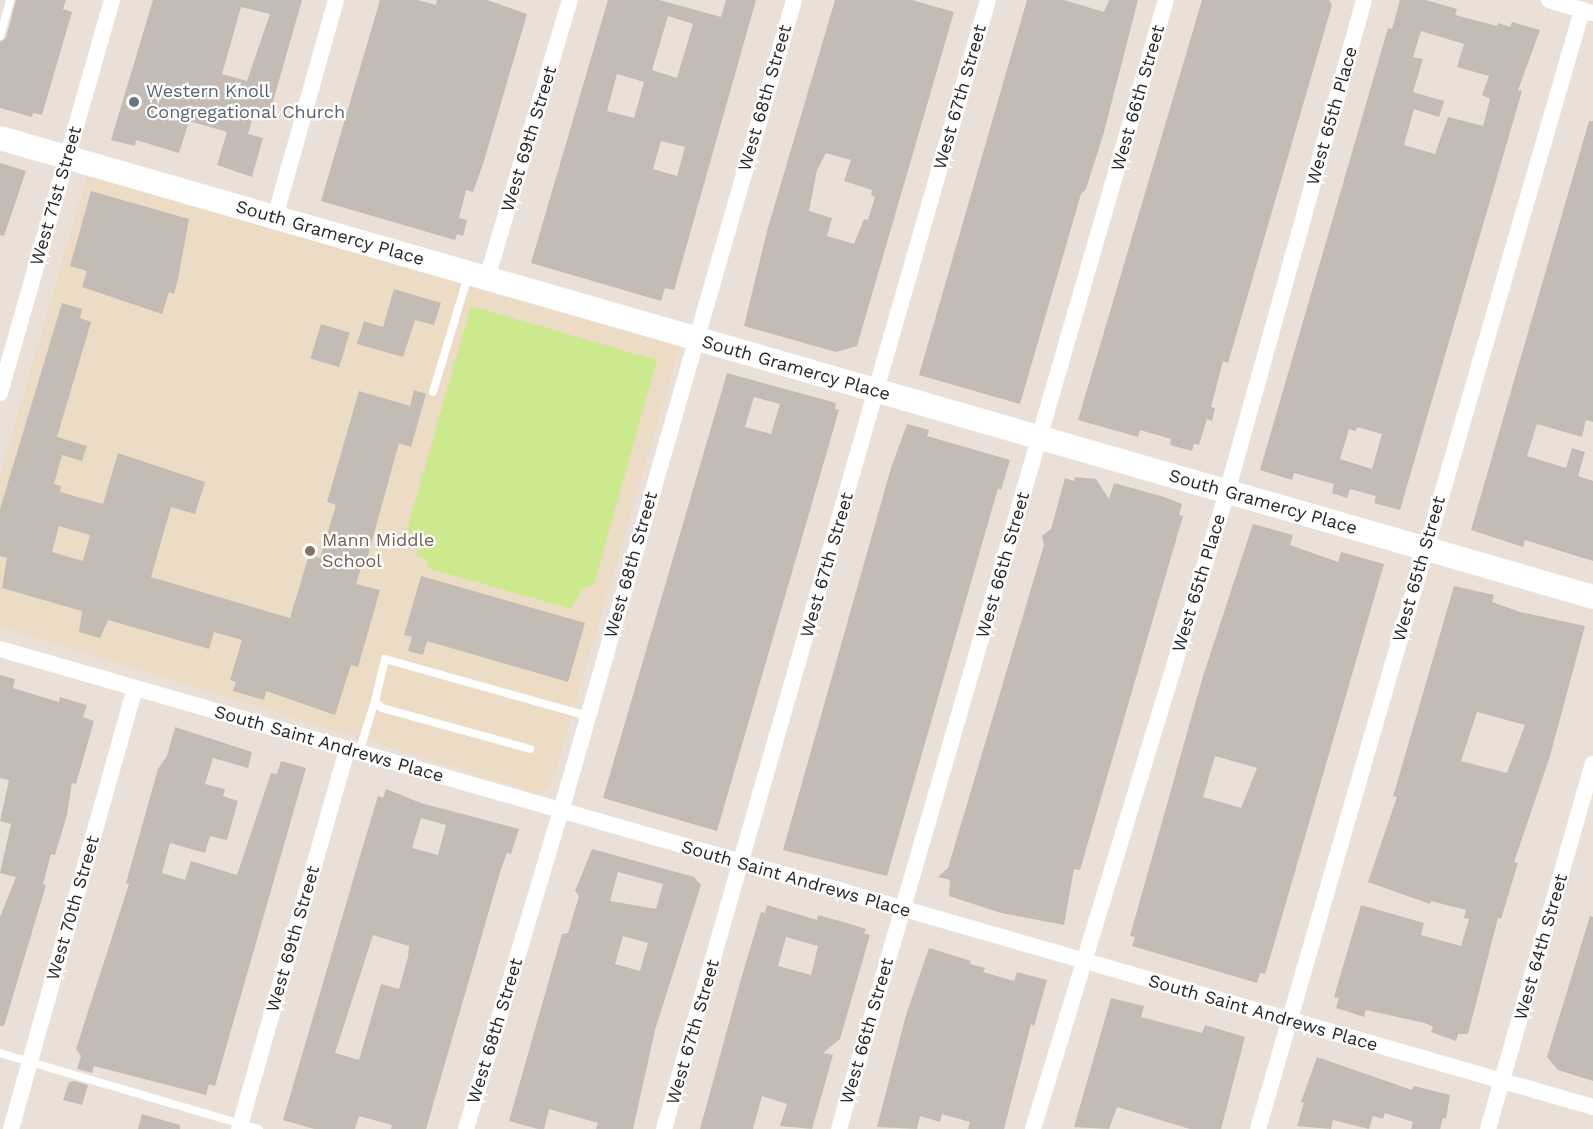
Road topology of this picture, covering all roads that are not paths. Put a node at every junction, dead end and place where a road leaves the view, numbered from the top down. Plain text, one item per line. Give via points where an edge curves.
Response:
1 (10, 0) edge
2 (112, 0) edge
3 (336, 0) edge
4 (570, 0) edge
5 (794, 0) edge
6 (988, 0) edge
7 (1166, 0) edge
8 (1364, 0) edge
9 (1549, 0) edge
10 (1588, 11) edge
11 (0, 36) edge
12 (0, 138) edge
13 (67, 157) junction
14 (275, 217) junction
15 (478, 276) junction
16 (696, 339) junction
17 (877, 391) junction
18 (433, 392) dead end
19 (0, 393) edge
20 (1040, 438) junction
21 (1227, 492) junction
22 (1425, 549) junction
23 (1593, 597) edge
24 (0, 649) edge
25 (135, 688) junction
26 (375, 700) junction
27 (588, 716) junction
28 (530, 749) dead end
29 (353, 750) junction
30 (1593, 764) edge
31 (561, 810) junction
32 (742, 862) junction
33 (903, 910) junction
34 (1082, 961) junction
35 (1290, 1020) junction
36 (0, 1053) edge
37 (30, 1062) junction
38 (1502, 1081) junction
39 (1593, 1107) edge
40 (240, 1126) edge
41 (11, 1129) edge
42 (259, 1129) edge
43 (466, 1129) edge
44 (664, 1129) edge
45 (839, 1129) edge
46 (1033, 1129) edge
47 (1258, 1129) edge
48 (1488, 1129) edge

1 - 11 lane
2 - 13 street, West 71st Street
3 - 14 street
4 - 15 street, West 69th Street
5 - 16 street, West 68th Street
6 - 17 street, West 67th Street
7 - 20 street, West 66th Street
8 - 21 street, West 65th Place
9 - 10 street
10 - 22 street, West 65th Street
12 - 13 street, South Gramercy Place
13 - 14 street, South Gramercy Place
13 - 19 street, West 71st Street
14 - 15 street, South Gramercy Place
15 - 16 street, South Gramercy Place
15 - 18 lane
16 - 17 street, South Gramercy Place
16 - 27 street, West 68th Street
17 - 20 street, South Gramercy Place
17 - 32 street, West 67th Street
20 - 21 street, South Gramercy Place
20 - 33 street, West 66th Street
21 - 22 street, South Gramercy Place
21 - 34 street, West 65th Place
22 - 23 street, South Gramercy Place
22 - 35 street, West 65th Street
24 - 25 street, South Saint Andrews Place
25 - 29 street, South Saint Andrews Place
25 - 37 street, West 70th Street
26 - 27 lane via 385,659
26 - 28 lane via 382,708
26 - 29 lane
27 - 31 street, West 68th Street
29 - 31 street, South Saint Andrews Place
29 - 40 street, West 69th Street
30 - 38 street, West 64th Street
31 - 32 street, South Saint Andrews Place
31 - 43 street, West 68th Street
32 - 33 street, South Saint Andrews Place
32 - 44 street, West 67th Street
33 - 34 street, South Saint Andrews Place
33 - 45 street, West 66th Street
34 - 35 street, South Saint Andrews Place
34 - 46 street, West 65th Place
35 - 38 street, South Saint Andrews Place
35 - 47 street, West 65th Street
36 - 37 lane
37 - 40 lane
37 - 41 street, West 70th Street
38 - 39 street, South Saint Andrews Place
38 - 48 street, West 64th Street
40 - 42 lane

